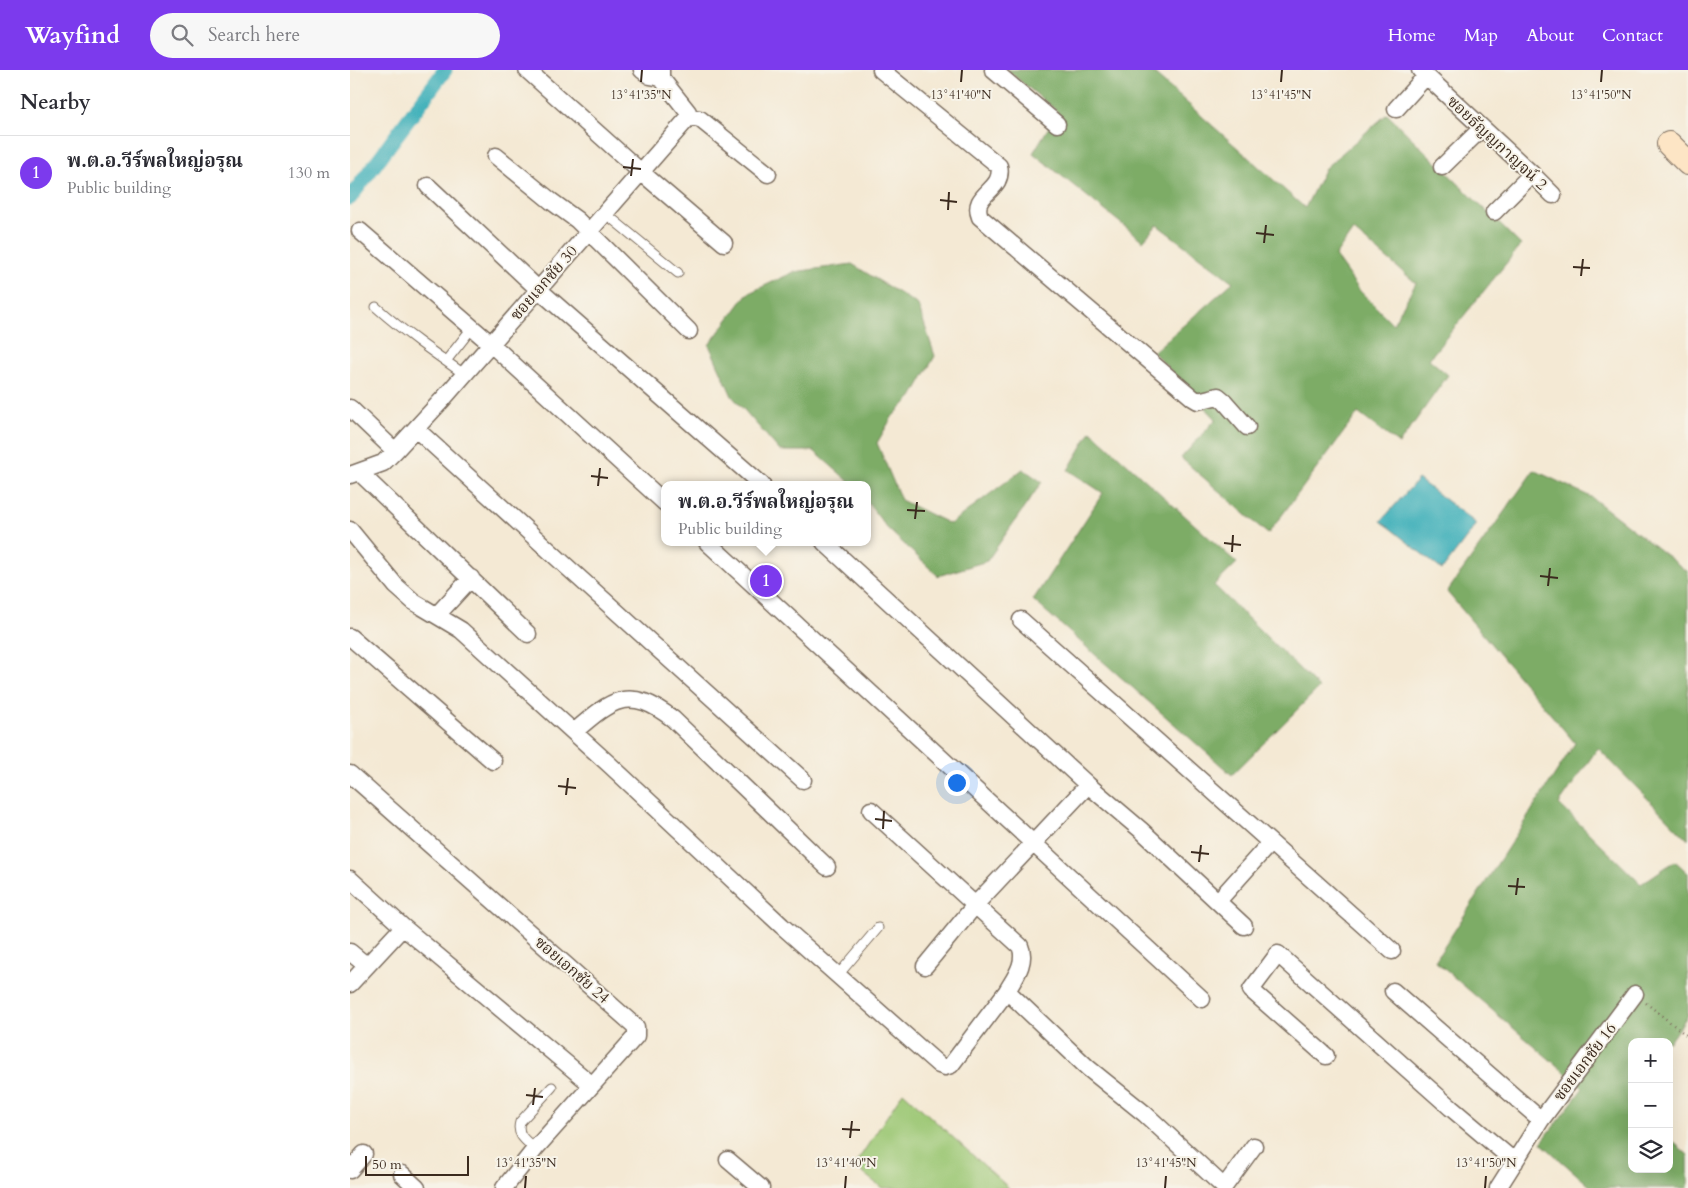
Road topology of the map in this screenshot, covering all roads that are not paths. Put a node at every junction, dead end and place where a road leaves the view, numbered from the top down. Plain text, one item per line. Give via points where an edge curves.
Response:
1 (527, 70) edge
2 (642, 70) edge
3 (880, 70) edge
4 (993, 70) edge
5 (1423, 73) edge
6 (661, 74) edge
7 (1396, 109) dead end
8 (689, 117) junction
9 (1057, 124) dead end
10 (1482, 128) junction
11 (1669, 144) dead end
12 (496, 156) dead end
13 (1688, 163) edge
14 (1442, 167) dead end
15 (641, 172) junction
16 (768, 174) dead end
17 (1532, 174) junction
18 (428, 186) dead end
19 (1552, 195) dead end
20 (605, 212) junction
21 (1494, 212) dead end
22 (360, 231) dead end
23 (589, 231) junction
24 (724, 243) dead end
25 (678, 273) dead end
26 (538, 289) junction
27 (376, 307) dead end
28 (472, 328) junction
29 (690, 331) dead end
30 (491, 344) junction
31 (446, 361) junction
32 (464, 374) junction
33 (350, 408) edge
34 (1247, 427) dead end
35 (416, 429) junction
36 (395, 451) junction
37 (353, 473) edge
38 (757, 481) edge
39 (661, 499) edge
40 (350, 530) edge
41 (711, 546) edge
42 (828, 546) edge
43 (471, 578) junction
44 (437, 615) junction
45 (1021, 620) dead end
46 (528, 634) dead end
47 (350, 637) edge
48 (574, 732) junction
49 (493, 761) dead end
50 (350, 774) edge
51 (803, 780) dead end
52 (1088, 785) junction
53 (871, 810) dead end
54 (1033, 843) junction
55 (1270, 843) junction
56 (827, 866) dead end
57 (350, 879) edge
58 (1218, 901) junction
59 (976, 904) junction
60 (1244, 926) dead end
61 (403, 927) junction
62 (878, 928) dead end
63 (1392, 951) dead end
64 (350, 952) edge
65 (367, 966) junction
66 (925, 966) dead end
67 (838, 975) junction
68 (350, 984) edge
69 (1007, 991) junction
70 (1393, 991) dead end
71 (1635, 994) road end
72 (1202, 999) dead end
73 (1326, 1056) dead end
74 (592, 1084) junction
75 (552, 1087) dead end
76 (1541, 1120) junction
77 (1254, 1146) dead end
78 (535, 1149) junction
79 (728, 1160) dead end
80 (1515, 1162) junction
81 (402, 1174) dead end
82 (417, 1188) edge
83 (504, 1188) edge
84 (761, 1188) edge
85 (1498, 1188) edge

1 - 15 street
2 - 6 street via 650,76
3 - 34 street via 999,166 998,181 978,203 980,217 1193,398 1198,401 1218,396
4 - 9 street
5 - 7 street
5 - 10 street, ซอยธัญญกาญจน์ 2
6 - 8 street
8 - 15 street, ซอยเอกชัย 30
8 - 16 street via 700,119
10 - 14 street
10 - 17 street, ซอยธัญญกาญจน์ 2
11 - 13 street
12 - 23 street
15 - 20 street, ซอยเอกชัย 30
15 - 24 street
17 - 19 street, ซอยธัญญกาญจน์ 2
17 - 21 street
18 - 26 street
20 - 23 street, ซอยเอกชัย 30
20 - 25 lane
22 - 28 street
23 - 26 street, ซอยเอกชัย 30
23 - 29 street
26 - 30 street, ซอยเอกชัย 30
26 - 38 street
27 - 31 lane
28 - 30 street
28 - 31 lane
30 - 32 street, ซอยเอกชัย 30
30 - 39 street
31 - 32 lane
32 - 35 street, ซอยเอกชัย 30
33 - 36 street
35 - 36 street, ซอยเอกชัย 30
35 - 51 street
36 - 37 street, ซอยเอกชัย 30 via 382,463
37 - 43 street
40 - 44 street via 396,586 414,602
41 - 54 street
42 - 52 street
43 - 44 street
43 - 46 street
44 - 48 street via 461,630
45 - 55 street
47 - 49 street
48 - 56 street via 602,708 624,700 639,699 656,706 674,719
48 - 67 street
50 - 74 street, ซอยเอกชัย 24 via 636,1027 636,1036
52 - 54 street
52 - 58 street
53 - 59 street
54 - 59 street
54 - 72 street
55 - 58 street
55 - 63 street
57 - 61 street
58 - 60 street
59 - 66 street
59 - 69 street via 1020,946 1023,953 1023,960
61 - 65 street
61 - 74 street
62 - 67 lane
64 - 65 street
65 - 68 street
67 - 69 street via 945,1067 951,1065
69 - 77 street via 1088,1068 1145,1114 1224,1188
70 - 76 street
71 - 76 street, ซอยเอกชัย 16
73 - 80 street via 1251,990 1278,954
74 - 78 street, ซอยเอกชัย 24
75 - 78 lane via 520,1122 519,1132
76 - 80 street, ซอยเอกชัย 16
78 - 83 street, ซอยเอกชัย 24
79 - 84 street
80 - 85 street, ซอยเอกชัย 16
81 - 82 street

